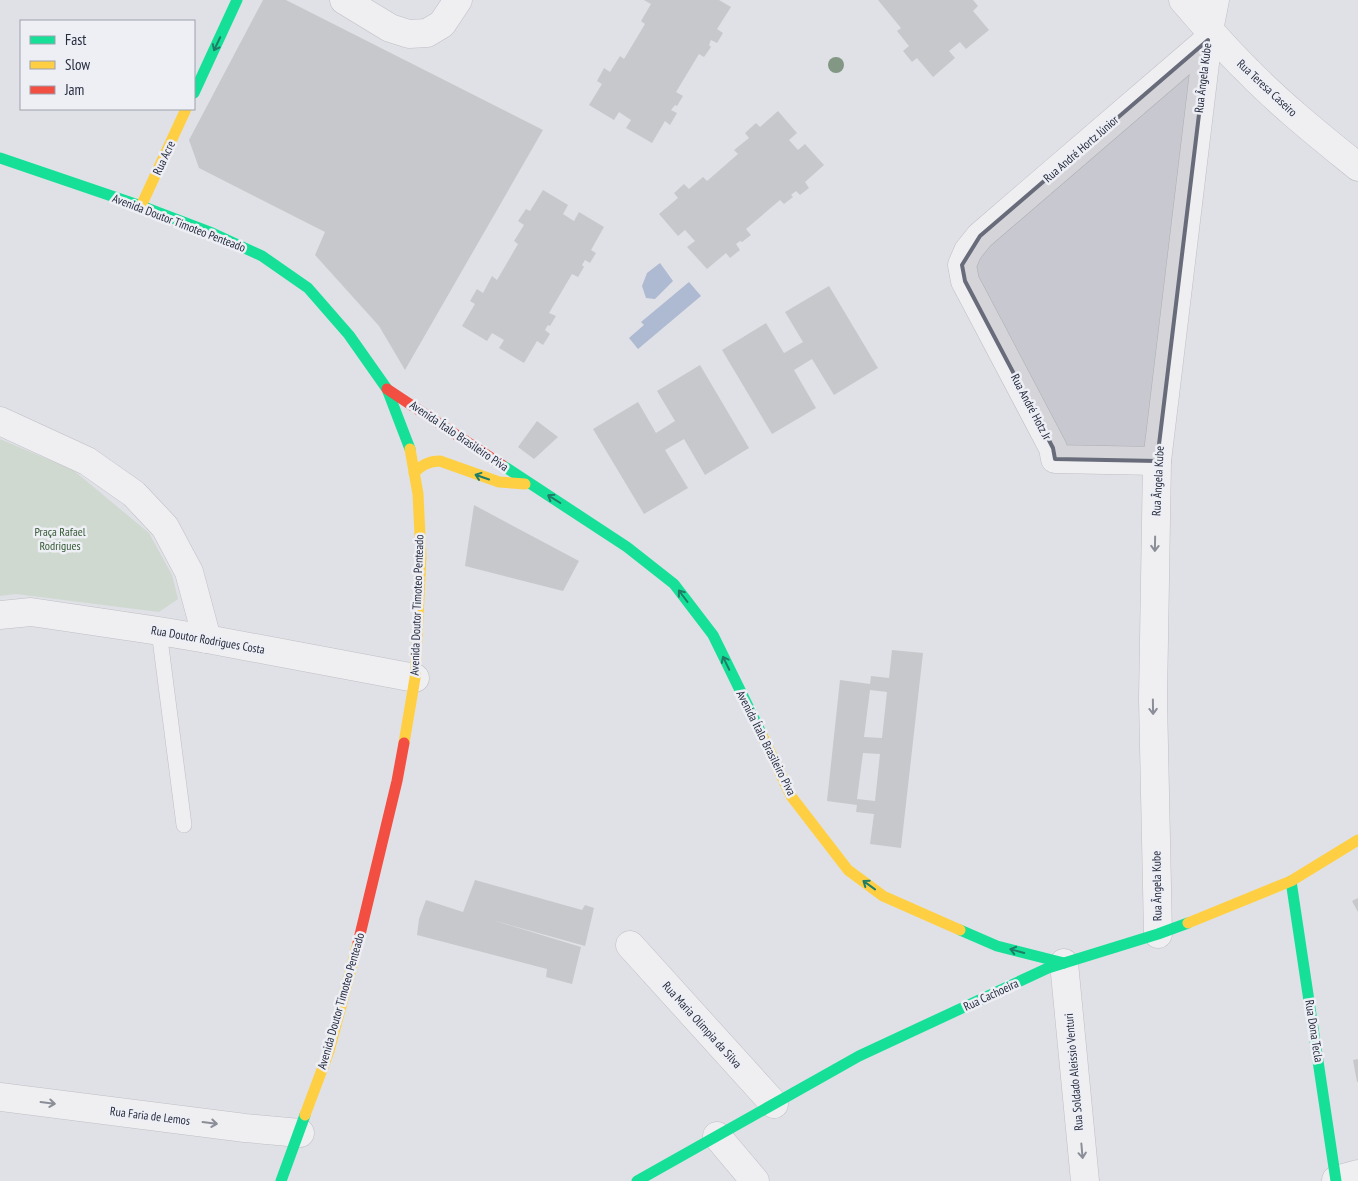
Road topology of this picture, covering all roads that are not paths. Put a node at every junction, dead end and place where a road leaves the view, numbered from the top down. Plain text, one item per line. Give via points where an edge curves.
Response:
1 (237, 0) edge
2 (344, 0) edge
3 (458, 0) edge
4 (1183, 0) edge
5 (1215, 0) edge
6 (1209, 35) junction
7 (195, 91) edge
8 (186, 110) edge
9 (0, 158) edge
10 (1358, 167) edge
11 (141, 206) junction
12 (962, 265) joint
13 (387, 389) junction
14 (0, 421) edge
15 (1157, 461) junction
16 (414, 473) junction
17 (530, 484) junction
18 (0, 615) edge
19 (159, 632) junction
20 (207, 639) junction
21 (415, 678) junction
22 (184, 825) dead end
23 (1358, 840) edge
24 (1291, 881) junction
25 (1158, 934) junction
26 (630, 945) dead end
27 (1064, 963) junction
28 (0, 1097) edge
29 (774, 1104) junction
30 (300, 1132) junction
31 (717, 1136) junction
32 (1344, 1178) edge
33 (281, 1181) edge
34 (637, 1181) edge
35 (755, 1181) edge
36 (1084, 1181) edge

1 -> 7 main road
2 - 3 street via 390,28 409,34 426,33 442,24
4 - 6 street, Rua Teresa Caseiro
5 - 6 street, Rua Ângela Kube
6 - 10 street, Rua Teresa Caseiro via 1309,128
6 - 12 street, Rua André Hortz Júnior via 980,236
6 - 15 street, Rua Ângela Kube
8 - 11 main road, Rua Acre
9 - 11 main road, Avenida Doutor Timoteo Penteado
11 - 13 main road, Avenida Doutor Timoteo Penteado via 262,256 308,288 348,335
12 - 15 street, Rua André Hotz Jr via 965,282 1053,448 1055,458
13 - 16 main road, Avenida Doutor Timoteo Penteado via 409,446
13 - 17 main road, Avenida Ítalo Brasileiro Piva
14 - 20 street via 88,461 134,494 165,527 189,572
15 -> 25 street, Rua Ângela Kube via 1153,699
17 -> 16 main road, Avenida Ítalo Brasileiro Piva via 499,482 435,461 424,463
16 - 21 main road, Avenida Doutor Timoteo Penteado via 422,556
27 -> 17 main road, Avenida Ítalo Brasileiro Piva via 997,946 883,896 848,870 791,796 713,635 674,584 627,546
18 - 19 street, Rua Doutor Rodrigues Costa via 31,612
19 - 20 street, Rua Doutor Rodrigues Costa
19 - 22 lane
20 - 21 street, Rua Doutor Rodrigues Costa
21 - 30 main road, Avenida Doutor Timoteo Penteado via 397,781 343,1003
23 - 24 main road, Rua Cachoeira
24 - 25 main road, Rua Cachoeira
24 - 32 main road, Rua Dona Tecla
25 - 27 main road, Rua Cachoeira
26 - 29 street, Rua Maria Olimpia da Silva
27 - 29 main road, Rua Cachoeira via 859,1056
27 -> 36 street, Rua Soldado Aleissio Venturi
28 -> 30 street, Rua Faria de Lemos
29 - 31 main road, Rua Cachoeira
30 - 33 main road, Avenida Doutor Timoteo Penteado
31 - 34 main road, Rua Cachoeira
31 - 35 street

